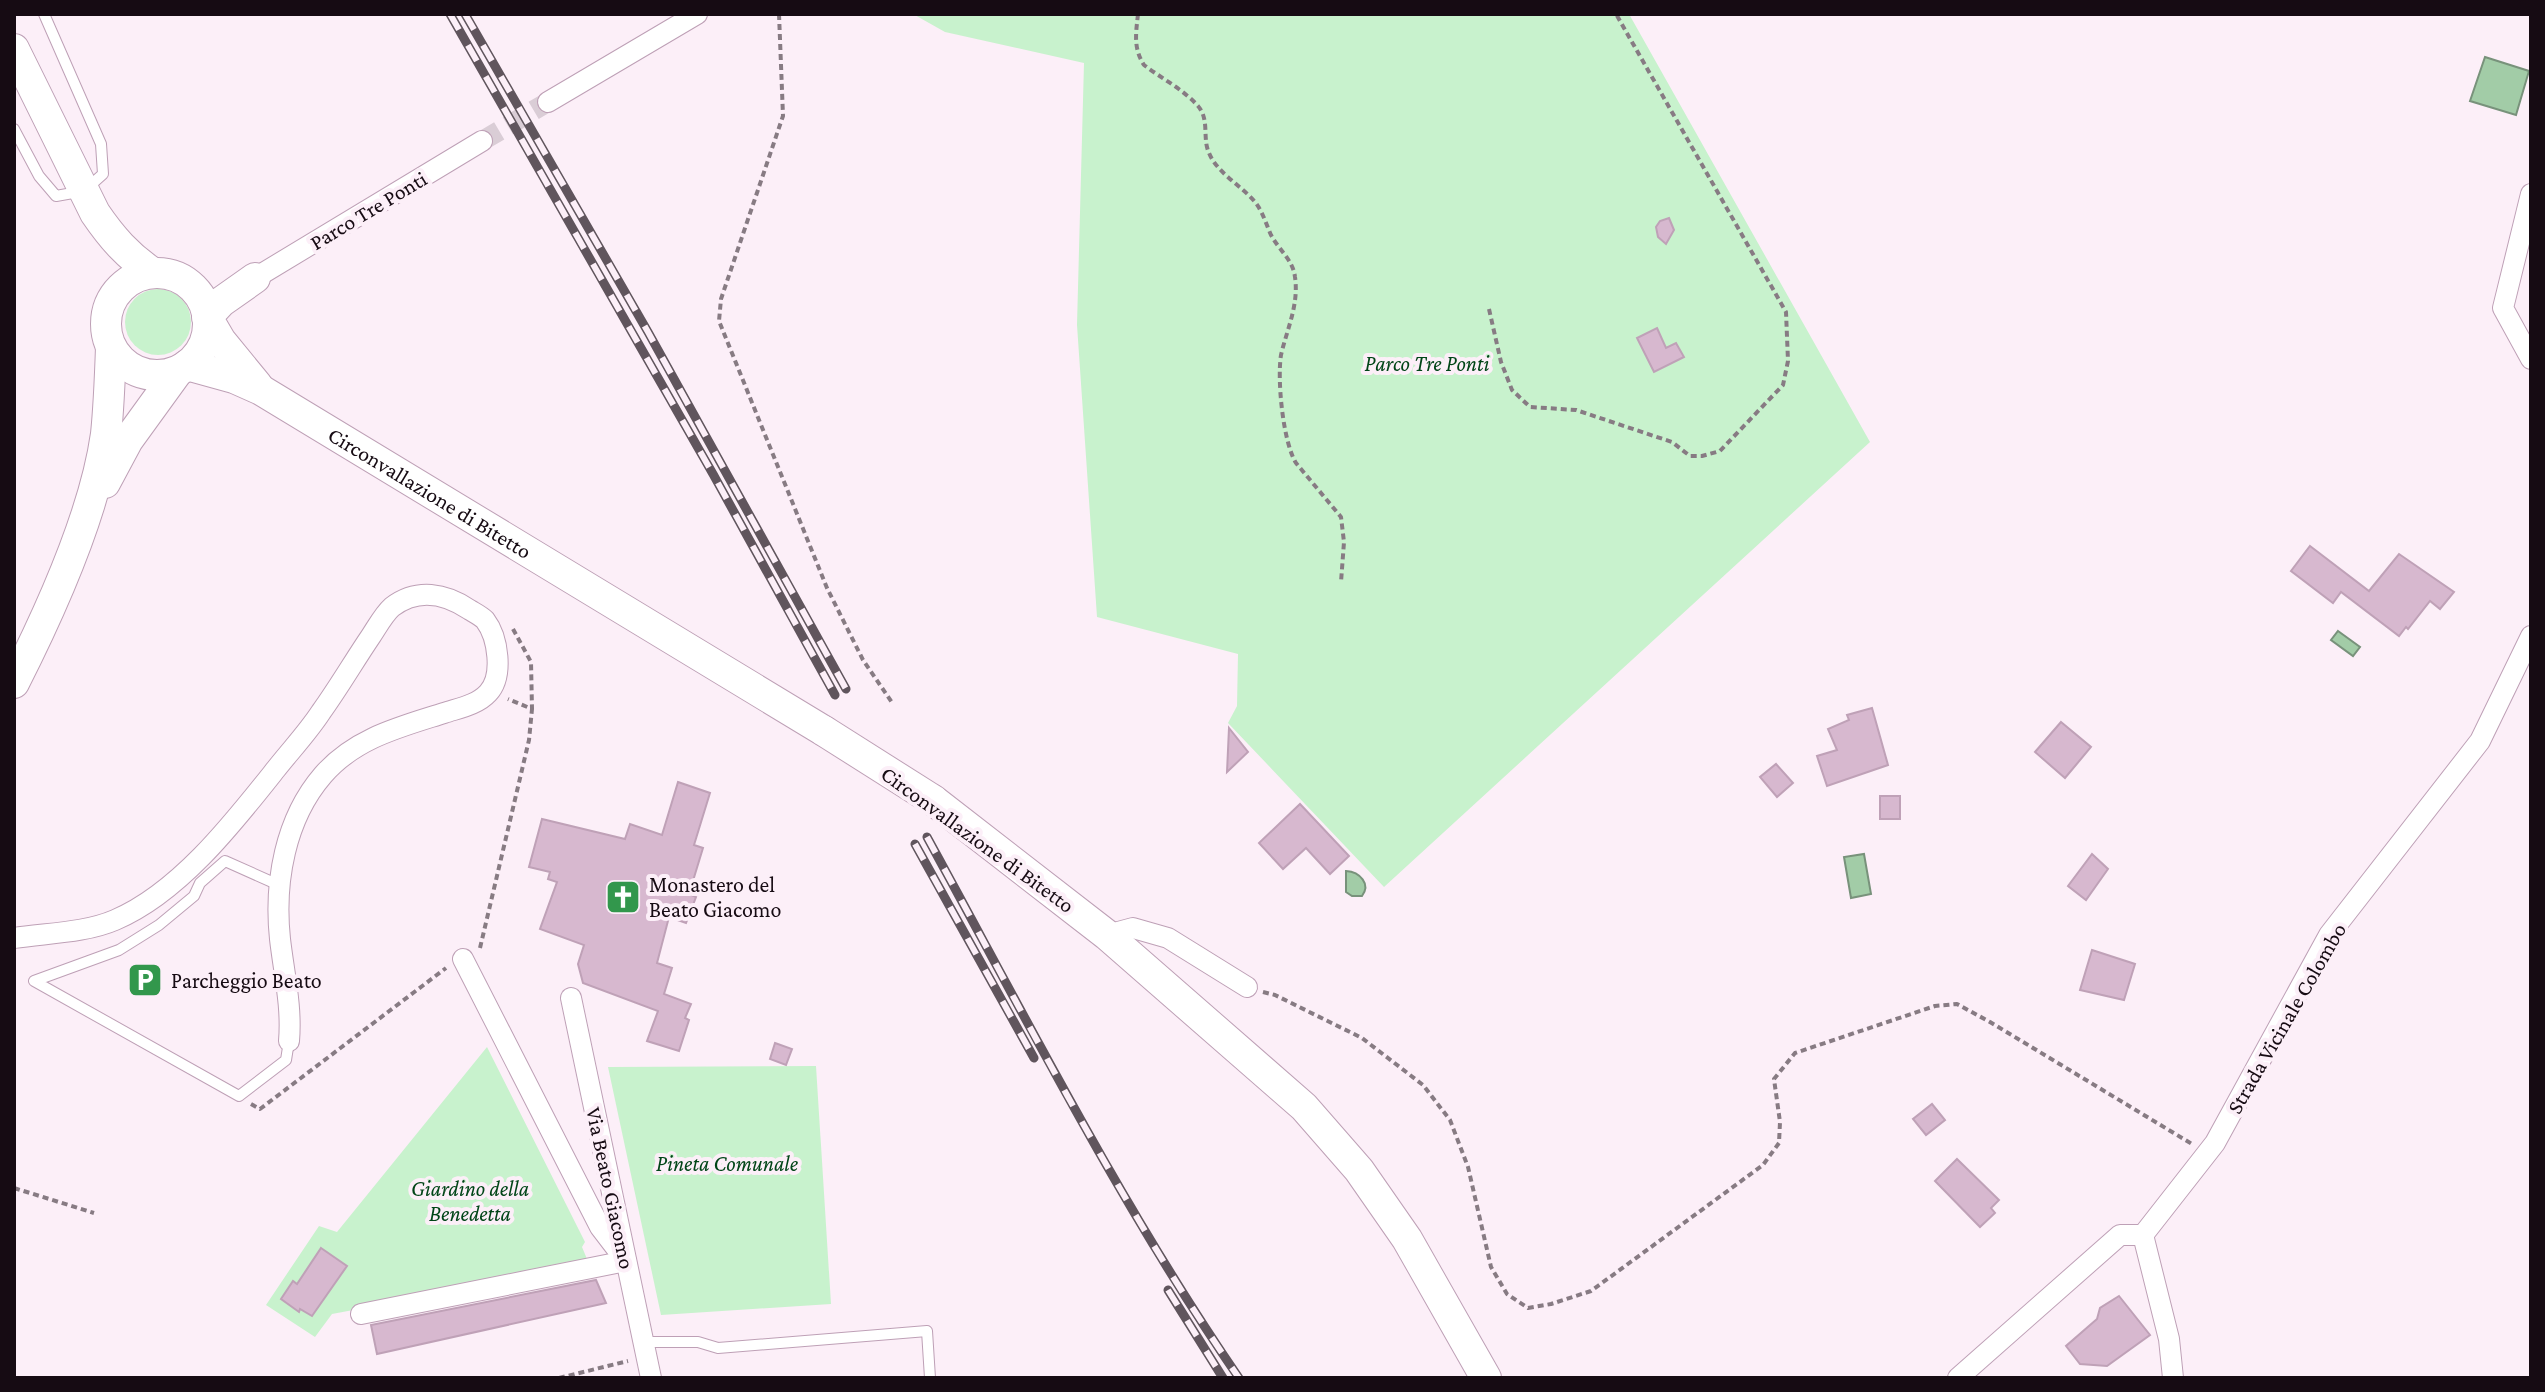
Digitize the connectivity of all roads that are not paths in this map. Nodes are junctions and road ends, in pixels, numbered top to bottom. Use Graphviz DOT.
graph roads {
  1 [pos="44,14"];
  2 [pos="697,14"];
  3 [pos="14,49"];
  4 [pos="548,102"];
  5 [pos="14,129"];
  6 [pos="482,141"];
  7 [pos="2531,194"];
  8 [pos="90,202"];
  9 [pos="153,273"];
  10 [pos="255,278"];
  11 [pos="112,299"];
  12 [pos="202,305"];
  13 [pos="111,347"];
  14 [pos="2531,359"];
  15 [pos="183,368"];
  16 [pos="261,390"];
  17 [pos="81,526"];
  18 [pos="2531,636"];
  19 [pos="14,683"];
  20 [pos="281,886"];
  21 [pos="1107,935"];
  22 [pos="14,938"];
  23 [pos="472,955"];
  24 [pos="1247,987"];
  25 [pos="571,998"];
  26 [pos="289,1041"];
  27 [pos="2143,1235"];
  28 [pos="626,1261"];
  29 [pos="361,1314"];
  30 [pos="645,1350"];
  31 [pos="651,1378"];
  32 [pos="930,1378"];
  33 [pos="1486,1378"];
  34 [pos="1958,1378"];
  35 [pos="2173,1378"];
  1 -- 8 [label="lane"];
  2 -- 4 [label="street"];
  3 -- 8 [label="main road"];
  5 -- 8 [label="lane"];
  6 -- 10 [label="street, Parco Tre Ponti"];
  7 -- 14 [label="street"];
  8 -- 9 [label="main road"];
  8 -- 11 [label="main road"];
  9 -- 11 [label="main road"];
  9 -- 12 [label="main road"];
  10 -- 12 [label="main road"];
  11 -- 13 [label="main road"];
  12 -- 15 [label="main road"];
  12 -- 16 [label="main road"];
  13 -- 15 [label="main road"];
  13 -- 17 [label="main road"];
  15 -- 16 [label="main road"];
  15 -- 17 [label="main road"];
  16 -- 21 [label="main road, Circonvallazione di Bitetto, bridge"];
  17 -- 19 [label="main road"];
  18 -- 27 [label="street, Strada Vicinale Colombo"];
  20 -- 22 [label="street"];
  20 -- 26 [label="street"];
  20 -- 26 [label="lane"];
  21 -- 24 [label="street"];
  21 -- 33 [label="main road, Circonvallazione di Bitetto"];
  23 -- 28 [label="street"];
  25 -- 28 [label="street, Via Beato Giacomo"];
  27 -- 34 [label="street"];
  27 -- 35 [label="street"];
  28 -- 29 [label="street"];
  28 -- 30 [label="street, Via Beato Giacomo"];
  30 -- 31 [label="street, Via Beato Giacomo"];
  30 -- 32 [label="lane"];
}
